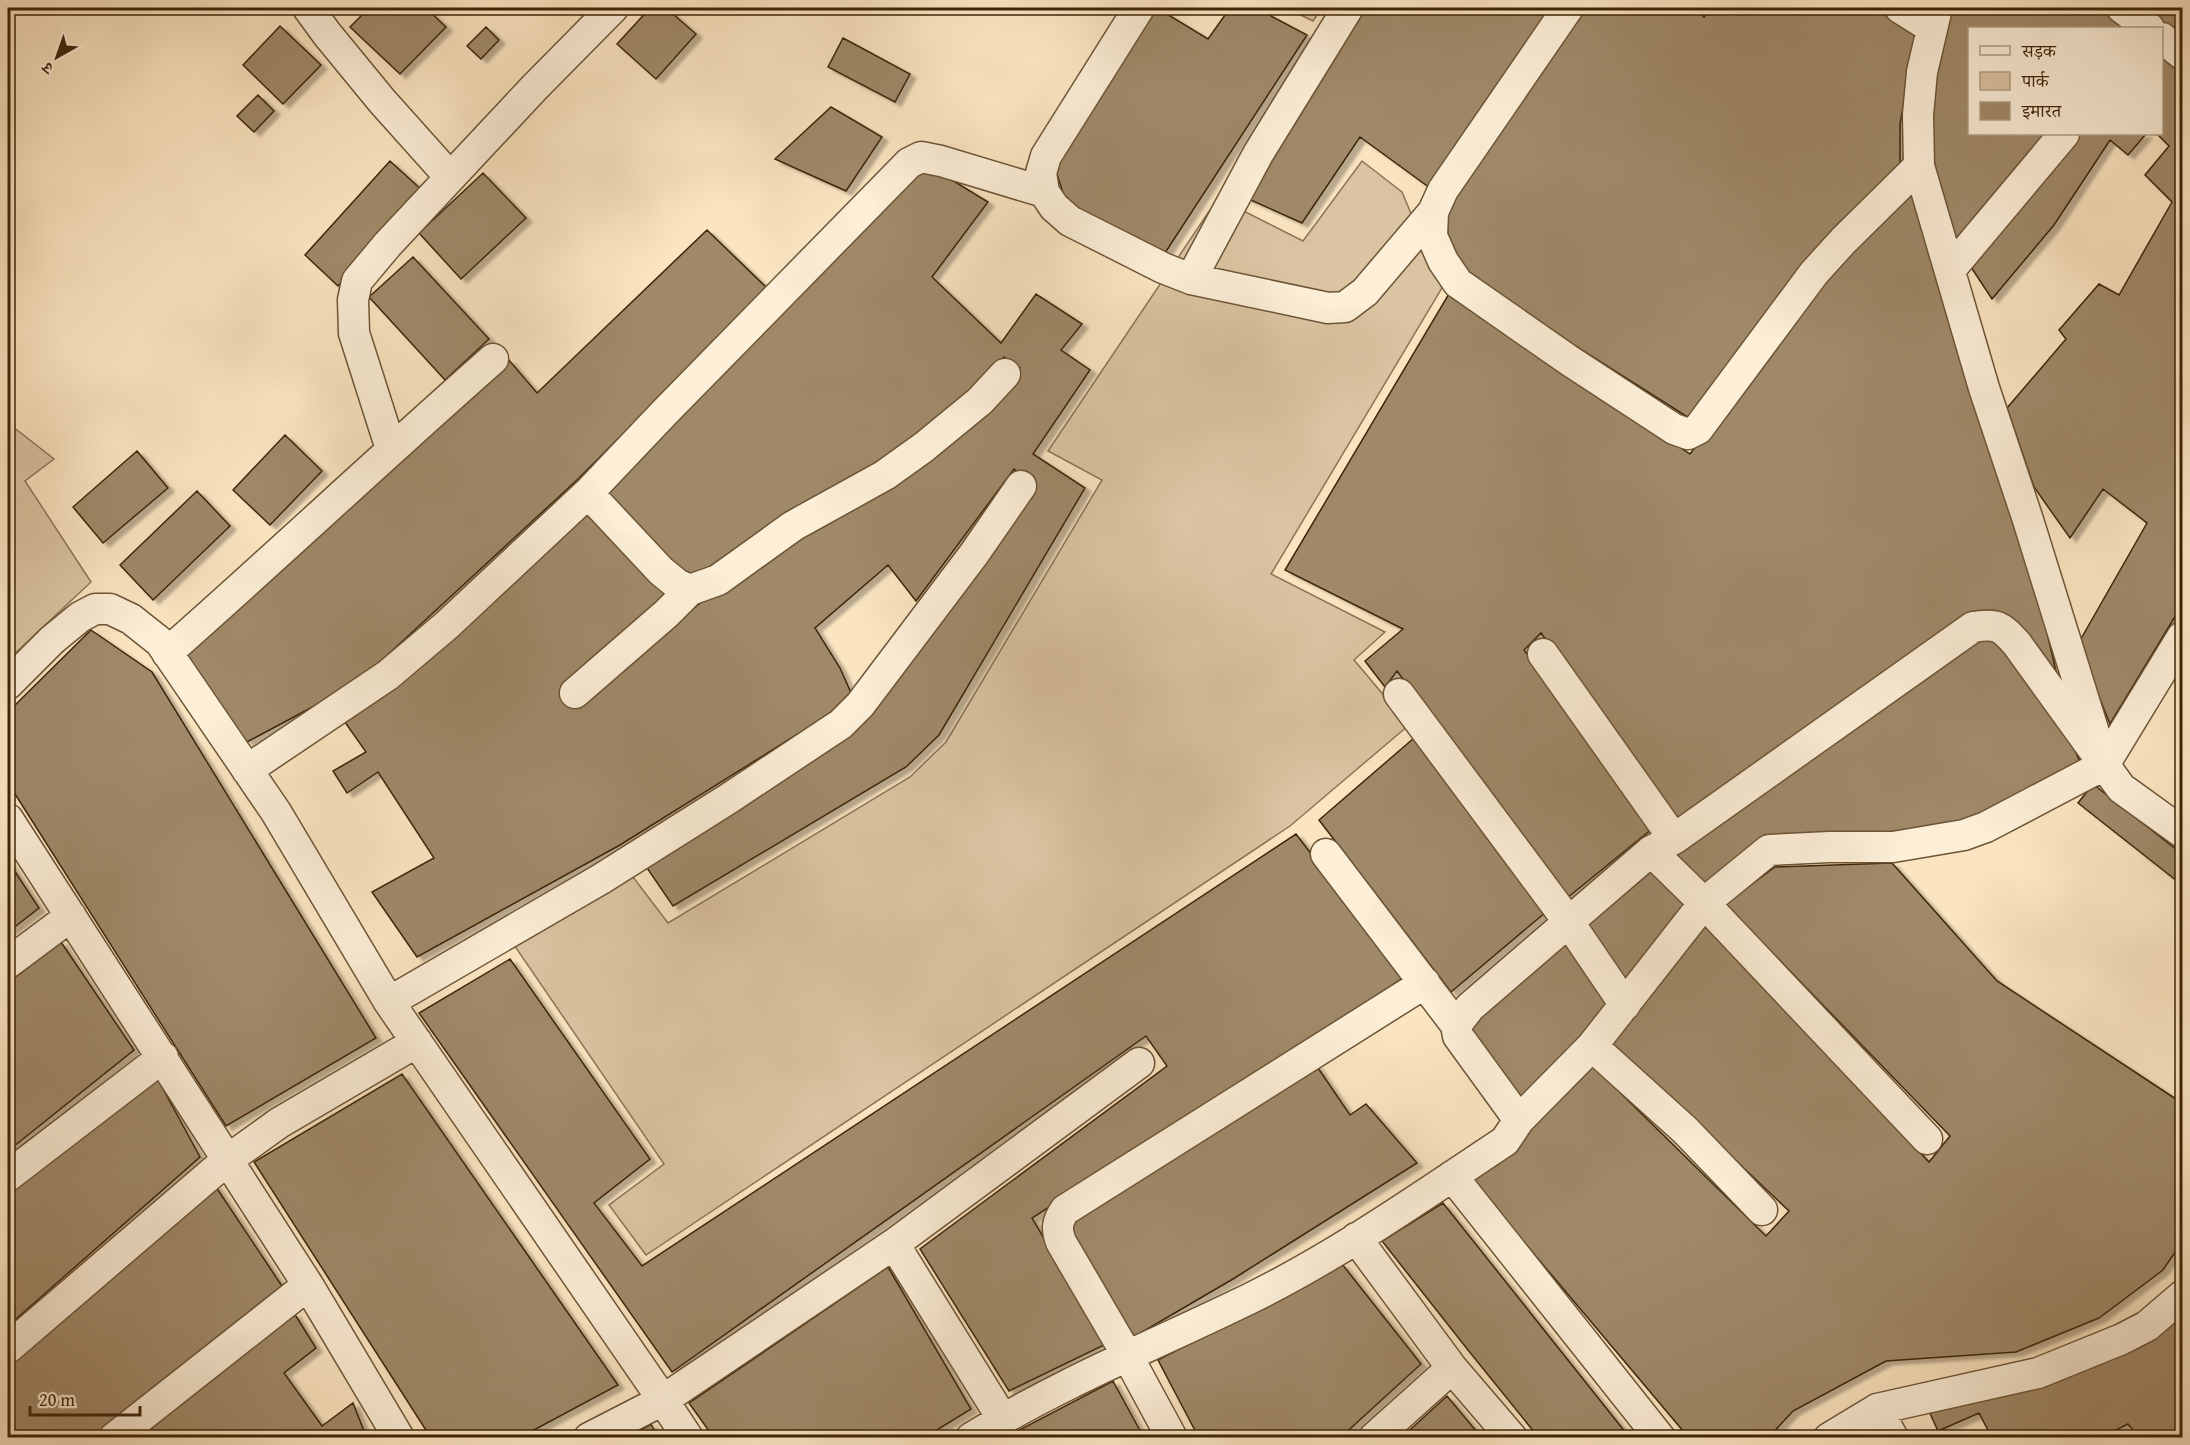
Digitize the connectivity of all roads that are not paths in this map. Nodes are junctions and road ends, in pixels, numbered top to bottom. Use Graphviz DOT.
graph roads {
  1 [pos="308,8"];
  2 [pos="613,8"];
  3 [pos="1139,8"];
  4 [pos="1348,8"];
  5 [pos="1568,8"];
  6 [pos="1900,8"];
  7 [pos="2122,8"];
  8 [pos="1935,18"];
  9 [pos="2148,27"];
  10 [pos="2163,39"];
  11 [pos="2182,54"];
  12 [pos="2063,135"];
  13 [pos="1919,166"];
  14 [pos="450,177"];
  15 [pos="1044,192"];
  16 [pos="1433,212"];
  17 [pos="1950,270"];
  18 [pos="1191,279"];
  19 [pos="493,359"];
  20 [pos="1005,374"];
  21 [pos="391,449"];
  22 [pos="1021,486"];
  23 [pos="588,494"];
  24 [pos="690,590"];
  25 [pos="2182,637"];
  26 [pos="167,653"];
  27 [pos="1542,654"];
  28 [pos="8,684"];
  29 [pos="574,693"];
  30 [pos="1399,694"];
  31 [pos="2104,765"];
  32 [pos="248,770"];
  33 [pos="8,819"];
  34 [pos="2182,831"];
  35 [pos="1663,845"];
  36 [pos="1326,854"];
  37 [pos="1704,903"];
  38 [pos="71,916"];
  39 [pos="1568,921"];
  40 [pos="8,963"];
  41 [pos="1425,983"];
  42 [pos="389,1002"];
  43 [pos="1625,1005"];
  44 [pos="1456,1025"];
  45 [pos="417,1042"];
  46 [pos="1592,1046"];
  47 [pos="163,1057"];
  48 [pos="1139,1063"];
  49 [pos="1519,1119"];
  50 [pos="1927,1139"];
  51 [pos="226,1161"];
  52 [pos="8,1176"];
  53 [pos="1452,1176"];
  54 [pos="1762,1210"];
  55 [pos="1356,1238"];
  56 [pos="894,1244"];
  57 [pos="308,1285"];
  58 [pos="2182,1296"];
  59 [pos="8,1348"];
  60 [pos="1127,1355"];
  61 [pos="1452,1368"];
  62 [pos="663,1400"];
  63 [pos="1877,1409"];
  64 [pos="1002,1418"];
  65 [pos="114,1437"];
  66 [pos="398,1437"];
  67 [pos="589,1437"];
  68 [pos="688,1437"];
  69 [pos="971,1437"];
  70 [pos="1172,1437"];
  71 [pos="1374,1437"];
  72 [pos="1512,1437"];
  73 [pos="1660,1437"];
  74 [pos="1829,1437"];
  75 [pos="1893,1437"];
  1 -- 14 [label="street"];
  2 -- 14 [label="street"];
  3 -- 15 [label="street"];
  4 -- 18 [label="street"];
  5 -- 16 [label="street"];
  6 -- 8 [label="street"];
  7 -- 9 [label="street"];
  8 -- 13 [label="street"];
  10 -- 11 [label="street"];
  12 -- 17 [label="street"];
  13 -- 16 [label="street"];
  13 -- 17 [label="street"];
  14 -- 21 [label="street"];
  15 -- 18 [label="street"];
  15 -- 23 [label="street"];
  16 -- 18 [label="street"];
  17 -- 31 [label="street"];
  19 -- 21 [label="street"];
  20 -- 24 [label="street"];
  21 -- 26 [label="street"];
  22 -- 42 [label="street"];
  23 -- 24 [label="street"];
  23 -- 32 [label="street"];
  24 -- 29 [label="street"];
  25 -- 31 [label="street"];
  26 -- 28 [label="street"];
  26 -- 32 [label="street"];
  27 -- 35 [label="street"];
  30 -- 39 [label="street"];
  31 -- 34 [label="street"];
  31 -- 35 [label="street"];
  31 -- 37 [label="street"];
  32 -- 42 [label="street"];
  33 -- 38 [label="street"];
  35 -- 37 [label="street"];
  35 -- 39 [label="street"];
  36 -- 41 [label="street"];
  37 -- 43 [label="street"];
  37 -- 50 [label="street"];
  38 -- 40 [label="street"];
  38 -- 47 [label="street"];
  39 -- 43 [label="street"];
  39 -- 44 [label="street"];
  41 -- 44 [label="street"];
  41 -- 60 [label="street"];
  42 -- 45 [label="street"];
  43 -- 46 [label="street"];
  44 -- 49 [label="street"];
  45 -- 51 [label="street"];
  45 -- 62 [label="street"];
  46 -- 49 [label="street"];
  46 -- 54 [label="street"];
  47 -- 51 [label="street"];
  47 -- 52 [label="street"];
  48 -- 56 [label="street"];
  49 -- 53 [label="street"];
  51 -- 57 [label="street"];
  51 -- 59 [label="street"];
  53 -- 55 [label="street"];
  53 -- 73 [label="street"];
  55 -- 60 [label="street"];
  55 -- 61 [label="street"];
  56 -- 62 [label="street"];
  56 -- 64 [label="street"];
  57 -- 65 [label="street"];
  57 -- 66 [label="street"];
  58 -- 63 [label="street"];
  60 -- 64 [label="street"];
  60 -- 70 [label="street"];
  61 -- 71 [label="street"];
  61 -- 72 [label="street"];
  62 -- 67 [label="street"];
  62 -- 68 [label="street"];
  63 -- 74 [label="street"];
  63 -- 75 [label="street"];
  64 -- 69 [label="street"];
}
